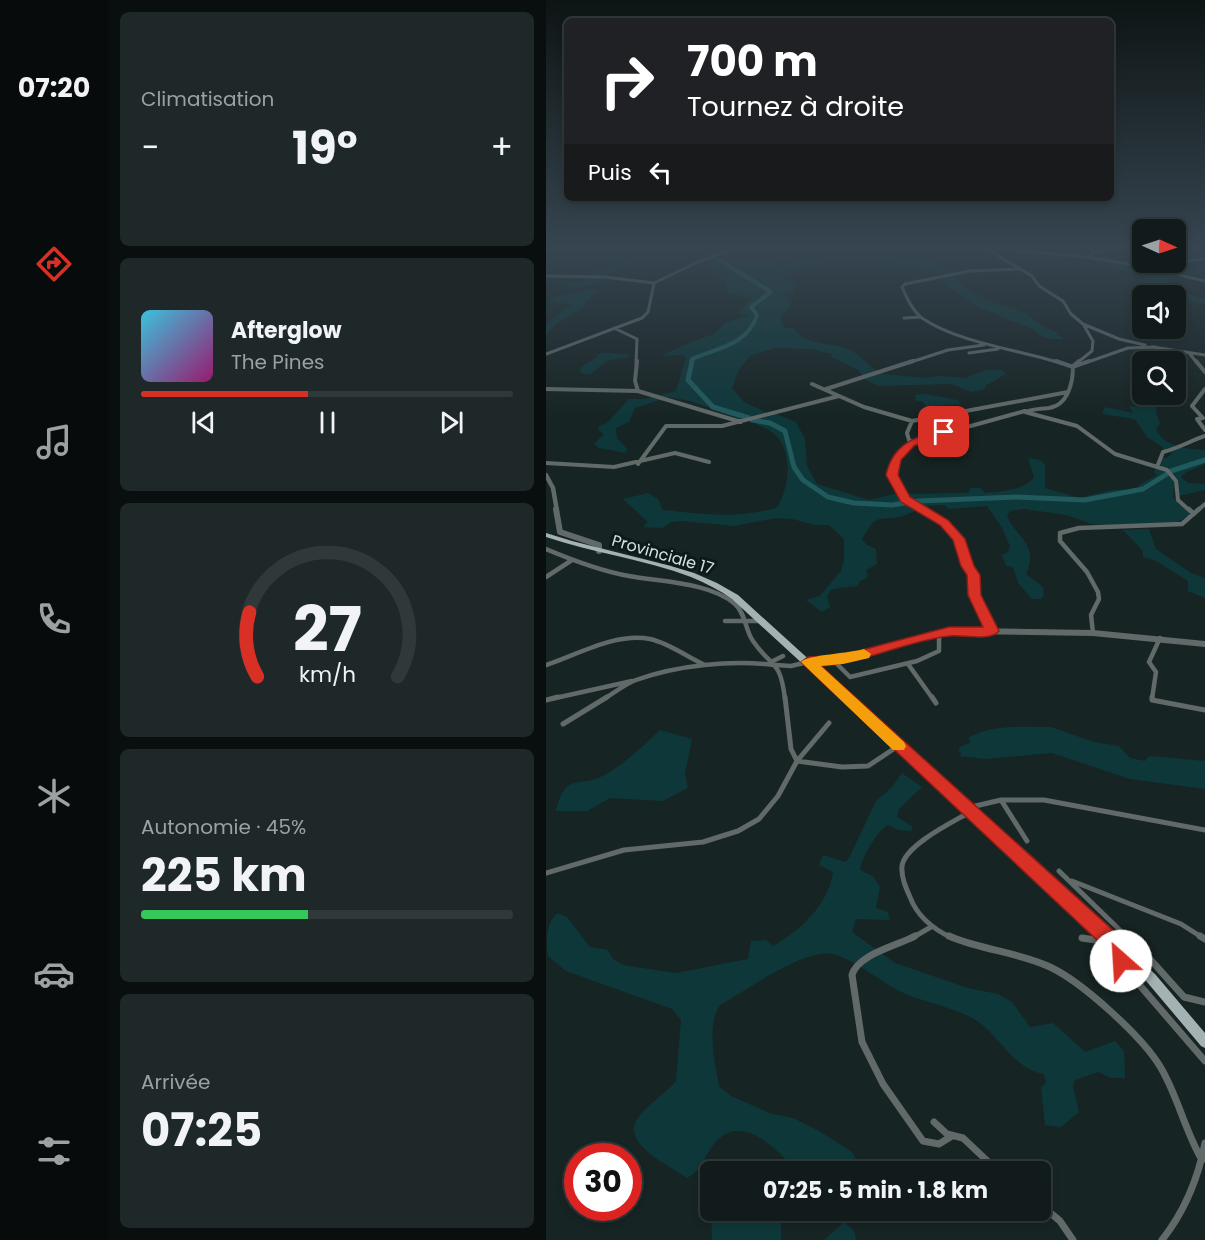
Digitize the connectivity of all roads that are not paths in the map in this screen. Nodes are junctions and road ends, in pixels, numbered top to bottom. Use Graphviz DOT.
graph roads {
  1 [pos="649,304"];
  2 [pos="910,304"];
  3 [pos="1065,304"];
  4 [pos="921,317"];
  5 [pos="904,318"];
  6 [pos="1083,324"];
  7 [pos="614,328"];
  8 [pos="987,345"];
  9 [pos="1155,347"];
  10 [pos="1009,349"];
  11 [pos="969,352"];
  12 [pos="1188,352"];
  13 [pos="546,354"];
  14 [pos="1205,355"];
  15 [pos="1073,367"];
  16 [pos="1205,372"];
  17 [pos="812,384"];
  18 [pos="546,389"];
  19 [pos="826,389"];
  20 [pos="1205,389"];
  21 [pos="638,392"];
  22 [pos="1068,392"];
  23 [pos="839,396"];
  24 [pos="1025,411"];
  25 [pos="741,422"];
  26 [pos="912,422"];
  27 [pos="967,426"];
  28 [pos="1205,430"];
  29 [pos="1205,436"];
  30 [pos="919,440"];
  31 [pos="913,442"];
  32 [pos="709,462"];
  33 [pos="546,463"];
  34 [pos="638,464"];
  35 [pos="1157,467"];
  36 [pos="546,475"];
  37 [pos="1205,504"];
  38 [pos="1194,514"];
  39 [pos="546,535"];
  40 [pos="546,549"];
  41 [pos="599,551"];
  42 [pos="572,560"];
  43 [pos="546,577"];
  44 [pos="763,620"];
  45 [pos="725,621"];
  46 [pos="747,622"];
  47 [pos="992,631"];
  48 [pos="939,633"];
  49 [pos="1093,633"];
  50 [pos="1160,638"];
  51 [pos="1205,644"];
  52 [pos="788,653"];
  53 [pos="834,661"];
  54 [pos="808,662"];
  55 [pos="774,664"];
  56 [pos="908,664"];
  57 [pos="546,665"];
  58 [pos="705,665"];
  59 [pos="635,680"];
  60 [pos="546,700"];
  61 [pos="936,703"];
  62 [pos="1205,710"];
  63 [pos="829,723"];
  64 [pos="563,724"];
  65 [pos="898,746"];
  66 [pos="797,761"];
  67 [pos="1001,800"];
  68 [pos="968,810"];
  69 [pos="1205,830"];
  70 [pos="1027,841"];
  71 [pos="1059,871"];
  72 [pos="546,873"];
  73 [pos="1072,881"];
  74 [pos="931,927"];
  75 [pos="1082,938"];
  76 [pos="1108,938"];
  77 [pos="1205,939"];
  78 [pos="1128,956"];
  79 [pos="1149,958"];
  80 [pos="1137,966"];
  81 [pos="1205,1002"];
  82 [pos="1175,1006"];
  83 [pos="1167,1015"];
  84 [pos="1205,1042"];
  85 [pos="1205,1061"];
  86 [pos="934,1122"];
  87 [pos="952,1136"];
  88 [pos="1205,1143"];
  89 [pos="988,1161"];
  90 [pos="1202,1167"];
  91 [pos="1051,1213"];
  92 [pos="1073,1240"];
  93 [pos="1162,1240"];
  1 -- 7 [label="street"];
  2 -- 4 [label="street"];
  3 -- 6 [label="street"];
  4 -- 5 [label="street"];
  4 -- 8 [label="street"];
  6 -- 9 [label="street"];
  6 -- 15 [label="street"];
  7 -- 13 [label="street"];
  7 -- 21 [label="street"];
  8 -- 10 [label="street"];
  8 -- 19 [label="street"];
  9 -- 12 [label="street"];
  9 -- 15 [label="street"];
  10 -- 11 [label="street"];
  10 -- 15 [label="street"];
  12 -- 14 [label="street"];
  12 -- 16 [label="street"];
  15 -- 22 [label="street"];
  17 -- 19 [label="street"];
  18 -- 21 [label="street"];
  19 -- 23 [label="street"];
  20 -- 28 [label="street"];
  21 -- 25 [label="street"];
  22 -- 24 [label="street"];
  22 -- 26 [label="street"];
  23 -- 25 [label="street"];
  23 -- 26 [label="street"];
  24 -- 27 [label="street"];
  24 -- 35 [label="street"];
  25 -- 34 [label="street"];
  26 -- 31 [label="street"];
  27 -- 30 [label="street"];
  27 -- 30 [label="street"];
  29 -- 35 [label="street"];
  30 -- 31 [label="street"];
  31 -- 47 [label="street"];
  32 -- 34 [label="street"];
  33 -- 34 [label="street"];
  35 -- 38 [label="street"];
  36 -- 41 [label="street"];
  37 -- 38 [label="street"];
  38 -- 49 [label="street"];
  39 -- 41 [label="main road, Provinciale 17"];
  40 -- 42 [label="street"];
  41 -- 44 [label="main road, Provinciale 17"];
  42 -- 43 [label="street"];
  42 -- 46 [label="street"];
  44 -- 46 [label="street"];
  44 -- 52 [label="main road, Provinciale 17"];
  45 -- 46 [label="street"];
  46 -- 55 [label="street"];
  47 -- 48 [label="street"];
  47 -- 49 [label="street"];
  48 -- 53 [label="street"];
  48 -- 56 [label="street"];
  49 -- 50 [label="street"];
  50 -- 51 [label="street"];
  50 -- 62 [label="street"];
  52 -- 54 [label="main road, Provinciale 17"];
  52 -- 55 [label="street"];
  53 -- 54 [label="street"];
  53 -- 56 [label="street"];
  54 -- 55 [label="street"];
  54 -- 65 [label="main road, Provinciale 17"];
  55 -- 58 [label="street"];
  55 -- 66 [label="street"];
  56 -- 61 [label="street"];
  57 -- 58 [label="street"];
  58 -- 59 [label="street"];
  59 -- 60 [label="street"];
  59 -- 64 [label="street"];
  63 -- 66 [label="street"];
  65 -- 66 [label="street"];
  65 -- 68 [label="main road, Provinciale 17"];
  66 -- 72 [label="street"];
  67 -- 68 [label="street"];
  67 -- 69 [label="street"];
  67 -- 70 [label="street"];
  68 -- 74 [label="street"];
  68 -- 76 [label="main road, Provinciale 17"];
  71 -- 73 [label="street"];
  73 -- 77 [label="street"];
  73 -- 79 [label="street"];
  74 -- 87 [label="street"];
  74 -- 90 [label="street"];
  75 -- 76 [label="street"];
  76 -- 78 [label="main road, Provinciale 17"];
  78 -- 80 [label="main road, Provinciale 17"];
  78 -- 83 [label="street"];
  79 -- 80 [label="street"];
  79 -- 81 [label="street"];
  80 -- 82 [label="main road, Provinciale 17"];
  82 -- 83 [label="street"];
  82 -- 84 [label="main road, Provinciale 17"];
  83 -- 85 [label="street"];
  86 -- 87 [label="street"];
  87 -- 89 [label="street"];
  88 -- 90 [label="street"];
  90 -- 93 [label="street"];
  91 -- 92 [label="street"];
}
